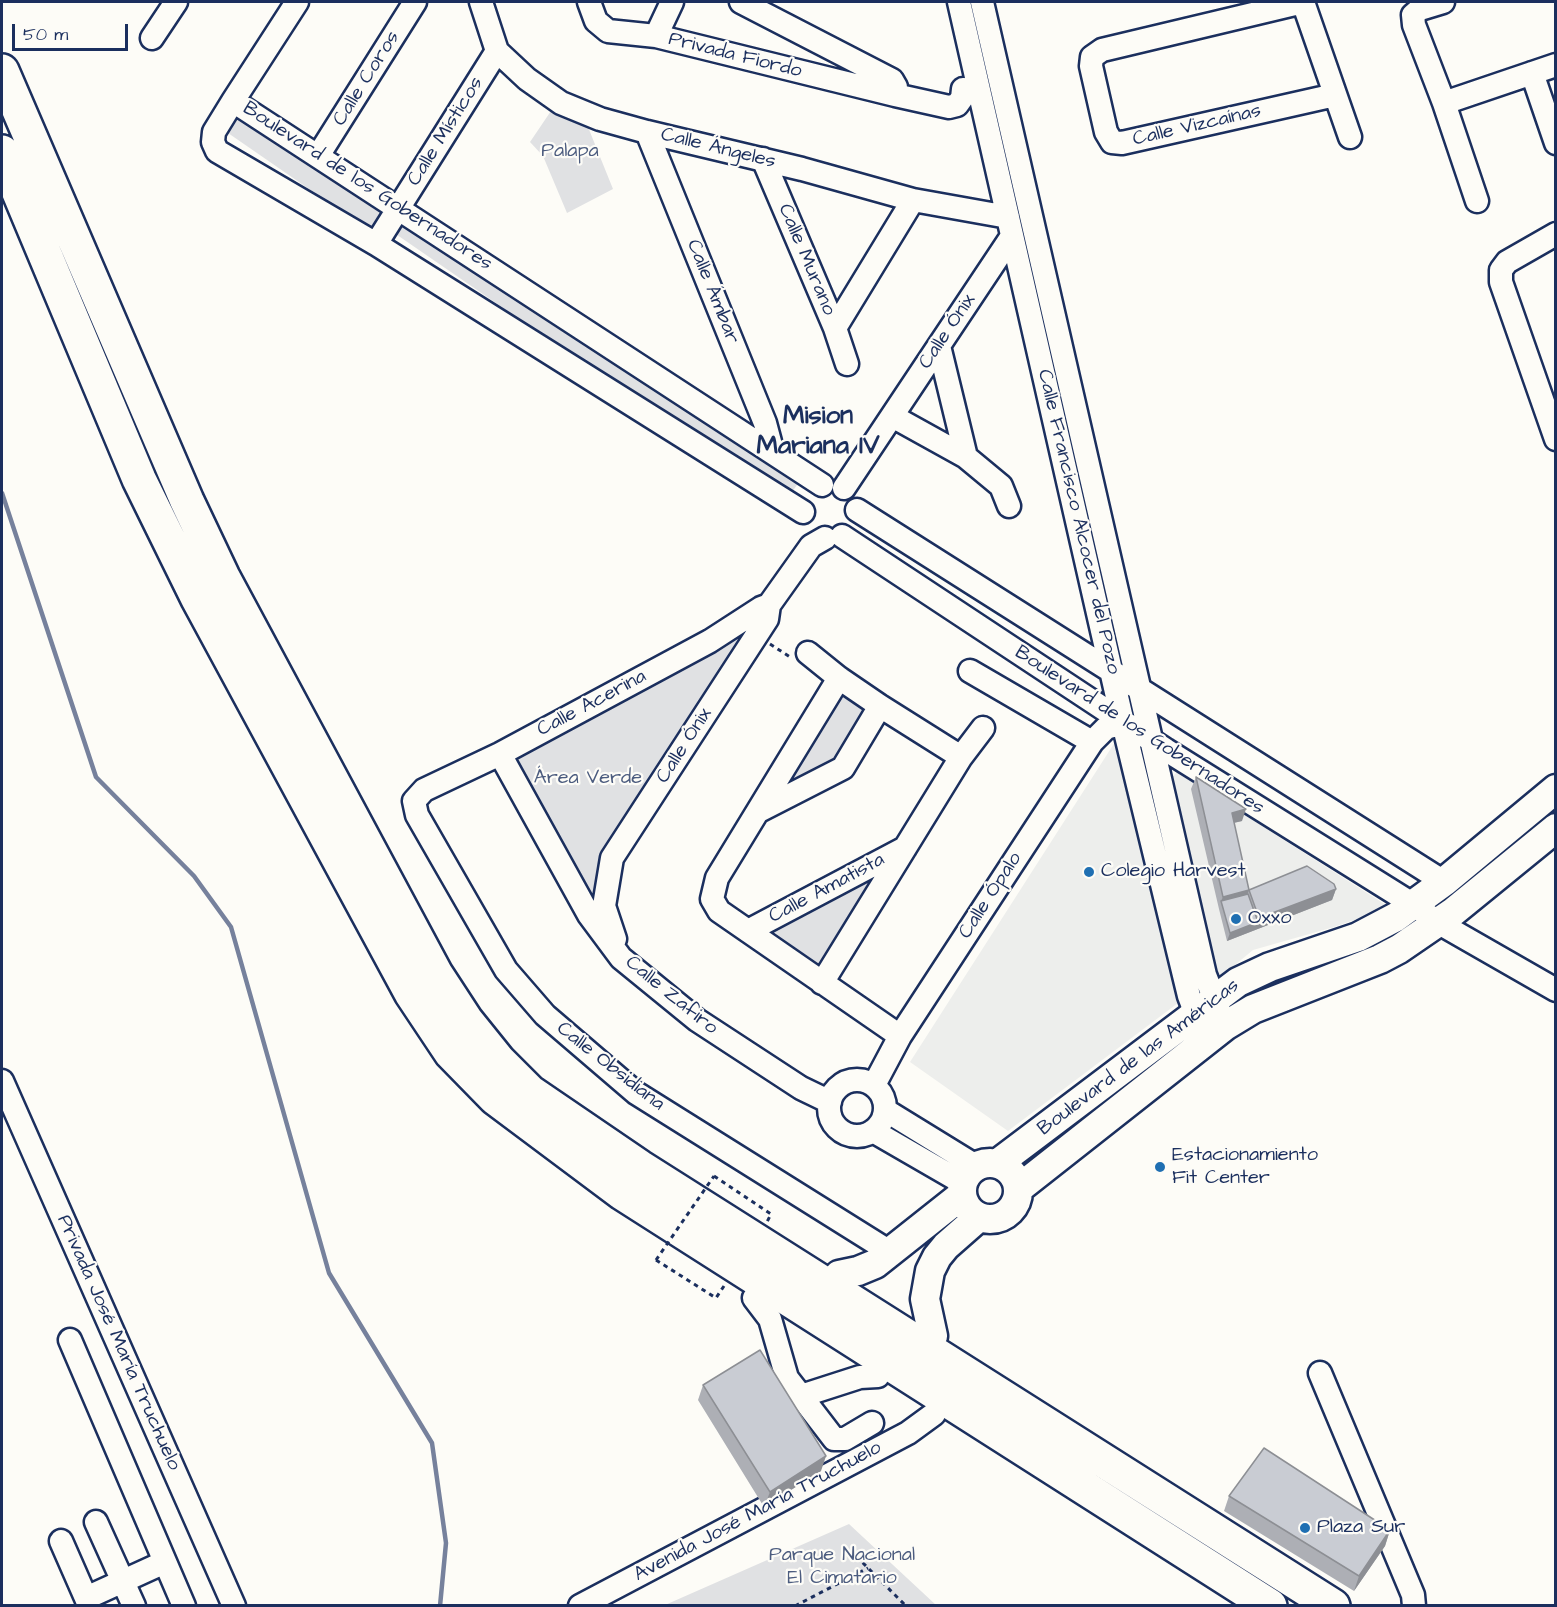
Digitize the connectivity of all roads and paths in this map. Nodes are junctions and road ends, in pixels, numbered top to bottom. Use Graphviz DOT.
graph roads {
  1 [pos="176,2"];
  2 [pos="297,2"];
  3 [pos="415,2"];
  4 [pos="481,2"];
  5 [pos="589,2"];
  6 [pos="672,2"];
  7 [pos="741,2"];
  8 [pos="958,2"];
  9 [pos="982,2"];
  10 [pos="1303,2"];
  11 [pos="1443,2"];
  12 [pos="656,36"];
  13 [pos="152,38"];
  14 [pos="496,51"];
  15 [pos="1556,65"];
  16 [pos="2,71"];
  17 [pos="1532,73"];
  18 [pos="963,89"];
  19 [pos="895,95"];
  20 [pos="1335,95"];
  21 [pos="233,101"];
  22 [pos="1444,103"];
  23 [pos="647,132"];
  24 [pos="1350,137"];
  25 [pos="1556,143"];
  26 [pos="2,152"];
  27 [pos="318,156"];
  28 [pos="762,159"];
  29 [pos="913,201"];
  30 [pos="1477,201"];
  31 [pos="398,208"];
  32 [pos="1010,226"];
  33 [pos="1556,234"];
  34 [pos="376,244"];
  35 [pos="835,328"];
  36 [pos="939,346"];
  37 [pos="847,364"];
  38 [pos="892,416"];
  39 [pos="1556,439"];
  40 [pos="773,453"];
  41 [pos="966,457"];
  42 [pos="833,486"];
  43 [pos="1009,506"];
  44 [pos="857,510"];
  45 [pos="818,532"];
  46 [pos="769,605"];
  47 [pos="736,624"];
  48 [pos="753,640"];
  49 [pos="808,653"];
  50 [pos="1112,670"];
  51 [pos="970,671"];
  52 [pos="839,678"];
  53 [pos="1139,688"];
  54 [pos="880,706"];
  55 [pos="1123,723"];
  56 [pos="983,728"];
  57 [pos="1152,741"];
  58 [pos="1092,742"];
  59 [pos="500,754"];
  60 [pos="961,757"];
  61 [pos="1556,789"];
  62 [pos="414,801"];
  63 [pos="758,811"];
  64 [pos="1556,828"];
  65 [pos="906,847"];
  66 [pos="1444,882"];
  67 [pos="1414,905"];
  68 [pos="1439,923"];
  69 [pos="748,931"];
  70 [pos="621,958"];
  71 [pos="822,983"];
  72 [pos="1556,990"];
  73 [pos="1204,1006"];
  74 [pos="1216,1033"];
  75 [pos="900,1036"];
  76 [pos="2,1081"];
  77 [pos="874,1085"];
  78 [pos="830,1102"];
  79 [pos="885,1110"];
  80 [pos="873,1131"];
  81 [pos="631,1180"];
  82 [pos="975,1185"];
  83 [pos="1018,1188"];
  84 [pos="764,1229"];
  85 [pos="890,1252"];
  86 [pos="839,1275"];
  87 [pos="740,1289"];
  88 [pos="933,1336"];
  89 [pos="70,1340"];
  90 [pos="1320,1373"];
  91 [pos="878,1376"];
  92 [pos="801,1396"];
  93 [pos="934,1414"];
  94 [pos="872,1423"];
  95 [pos="96,1522"];
  96 [pos="61,1541"];
  97 [pos="850,1550"];
  98 [pos="165,1562"];
  99 [pos="868,1568"];
  100 [pos="123,1581"];
  101 [pos="87,1602"];
  102 [pos="134,1605"];
  103 [pos="184,1605"];
  104 [pos="234,1605"];
  105 [pos="580,1605"];
  106 [pos="795,1605"];
  107 [pos="906,1605"];
  108 [pos="1238,1605"];
  109 [pos="1270,1605"];
  110 [pos="1333,1605"];
  111 [pos="1351,1605"];
  112 [pos="1414,1605"];
  1 -- 13 [label="street"];
  2 -- 21 [label="street"];
  3 -- 27 [label="street, Calle Coros"];
  4 -- 14 [label="street"];
  5 -- 12 [label="street, Privada Fiordo"];
  6 -- 12 [label="street"];
  7 -- 19 [label="street, Privada Fiordo"];
  8 -- 32 [label="street, Calle Francisco Alcocer del Pozo"];
  9 -- 53 [label="street, Calle Francisco Alcocer del Pozo"];
  10 -- 20 [label="street"];
  10 -- 20 [label="street, Calle Vizcaínas"];
  11 -- 22 [label="street"];
  12 -- 19 [label="street, Privada Fiordo"];
  14 -- 23 [label="street, Calle Ángeles"];
  14 -- 31 [label="street, Calle Místicos"];
  15 -- 17 [label="street"];
  16 -- 81 [label="highway"];
  17 -- 22 [label="street"];
  17 -- 25 [label="street"];
  18 -- 19 [label="street, Privada Fiordo"];
  20 -- 24 [label="street"];
  21 -- 27 [label="street, Boulevard de los Gobernadores"];
  21 -- 34 [label="street, Boulevard de los Gobernadores"];
  22 -- 30 [label="street"];
  23 -- 28 [label="street, Calle Ángeles"];
  23 -- 40 [label="street, Calle Ámbar"];
  26 -- 81 [label="highway"];
  27 -- 31 [label="street, Boulevard de los Gobernadores"];
  28 -- 29 [label="street, Calle Ángeles"];
  28 -- 35 [label="street, Calle Murano"];
  29 -- 32 [label="street, Calle Ángeles"];
  29 -- 35 [label="street, Calle Murano"];
  31 -- 34 [label="street, Calle Místicos"];
  31 -- 40 [label="street, Boulevard de los Gobernadores"];
  32 -- 36 [label="street, Calle Ónix"];
  32 -- 50 [label="street, Calle Francisco Alcocer del Pozo"];
  33 -- 39 [label="street"];
  34 -- 45 [label="street, Boulevard de los Gobernadores"];
  35 -- 37 [label="street, Calle Murano"];
  36 -- 38 [label="street, Calle Ónix"];
  36 -- 41 [label="street"];
  38 -- 41 [label="street"];
  38 -- 42 [label="street, Calle Ónix"];
  40 -- 42 [label="street, Boulevard de los Gobernadores"];
  41 -- 43 [label="street"];
  42 -- 44 [label="street"];
  42 -- 45 [label="street"];
  44 -- 45 [label="street"];
  44 -- 50 [label="street, Boulevard de los Gobernadores"];
  45 -- 46 [label="street, Calle Ónix"];
  45 -- 55 [label="street, Boulevard de los Gobernadores"];
  46 -- 47 [label="street, Calle Acerina"];
  46 -- 48 [label="street, Calle Ónix"];
  47 -- 48 [label="street"];
  47 -- 59 [label="street, Calle Acerina"];
  48 -- 49 [label="path"];
  48 -- 70 [label="street, Calle Ónix"];
  49 -- 52 [label="street"];
  50 -- 53 [label="street, Boulevard de los Gobernadores"];
  50 -- 55 [label="street, Calle Francisco Alcocer del Pozo"];
  51 -- 58 [label="street"];
  52 -- 54 [label="street"];
  52 -- 63 [label="street, Calle Amatista"];
  53 -- 57 [label="street, Calle Francisco Alcocer del Pozo"];
  53 -- 66 [label="street, Boulevard de los Gobernadores"];
  54 -- 60 [label="street"];
  54 -- 63 [label="street"];
  55 -- 57 [label="street, Boulevard de los Gobernadores"];
  55 -- 58 [label="street, Calle Ópalo"];
  55 -- 73 [label="street, Calle Francisco Alcocer del Pozo"];
  56 -- 60 [label="street, Calle Amatista"];
  57 -- 67 [label="street, Boulevard de los Gobernadores"];
  57 -- 73 [label="street, Calle Francisco Alcocer del Pozo"];
  58 -- 75 [label="street, Calle Ópalo"];
  59 -- 62 [label="street, Calle Acerina"];
  59 -- 70 [label="street, Calle Zafiro"];
  60 -- 65 [label="street, Calle Amatista"];
  61 -- 66 [label="main road, Boulevard de las Américas"];
  62 -- 85 [label="street, Calle Obsidiana"];
  63 -- 69 [label="street, Calle Amatista"];
  64 -- 68 [label="main road, Boulevard de las Américas"];
  65 -- 69 [label="street, Calle Amatista"];
  65 -- 71 [label="street, Calle Amatista"];
  66 -- 67 [label="main road, Boulevard de las Américas"];
  67 -- 68 [label="street, Boulevard de los Gobernadores"];
  67 -- 73 [label="main road, Boulevard de las Américas"];
  68 -- 72 [label="street, Boulevard de los Gobernadores"];
  68 -- 74 [label="main road, Boulevard de las Américas"];
  69 -- 71 [label="street, Calle Amatista"];
  70 -- 78 [label="street, Calle Zafiro"];
  71 -- 75 [label="street, Calle Amatista"];
  73 -- 74 [label="street, Calle Francisco Alcocer del Pozo"];
  73 -- 82 [label="main road, Boulevard de las Américas"];
  74 -- 83 [label="main road, Boulevard de las Américas"];
  75 -- 77 [label="street, Calle Ópalo"];
  76 -- 104 [label="street, Privada José María Truchuelo"];
  77 -- 78 [label="street"];
  77 -- 79 [label="street"];
  78 -- 80 [label="street"];
  79 -- 80 [label="street"];
  79 -- 82 [label="street"];
  80 -- 82 [label="street"];
  81 -- 84 [label="highway"];
  81 -- 87 [label="highway"];
  81 -- 109 [label="highway"];
  81 -- 110 [label="highway"];
  82 -- 83 [label="main road"];
  82 -- 83 [label="main road"];
  82 -- 85 [label="main road, Boulevard de las Américas"];
  82 -- 88 [label="main road, Boulevard de las Américas"];
  84 -- 86 [label="highway"];
  84 -- 87 [label="path, bridge"];
  85 -- 86 [label="main road, Boulevard de las Américas"];
  86 -- 88 [label="highway"];
  87 -- 91 [label="highway"];
  87 -- 92 [label="street"];
  88 -- 111 [label="highway"];
  89 -- 98 [label="street"];
  90 -- 112 [label="street"];
  91 -- 92 [label="street"];
  91 -- 93 [label="highway"];
  92 -- 94 [label="street"];
  93 -- 105 [label="street, Avenida José María Truchuelo"];
  93 -- 108 [label="highway"];
  95 -- 100 [label="street"];
  96 -- 101 [label="street"];
  97 -- 99 [label="path"];
  98 -- 100 [label="street"];
  98 -- 103 [label="street"];
  99 -- 106 [label="path"];
  99 -- 107 [label="path"];
  100 -- 101 [label="street"];
  100 -- 102 [label="street"];
}
